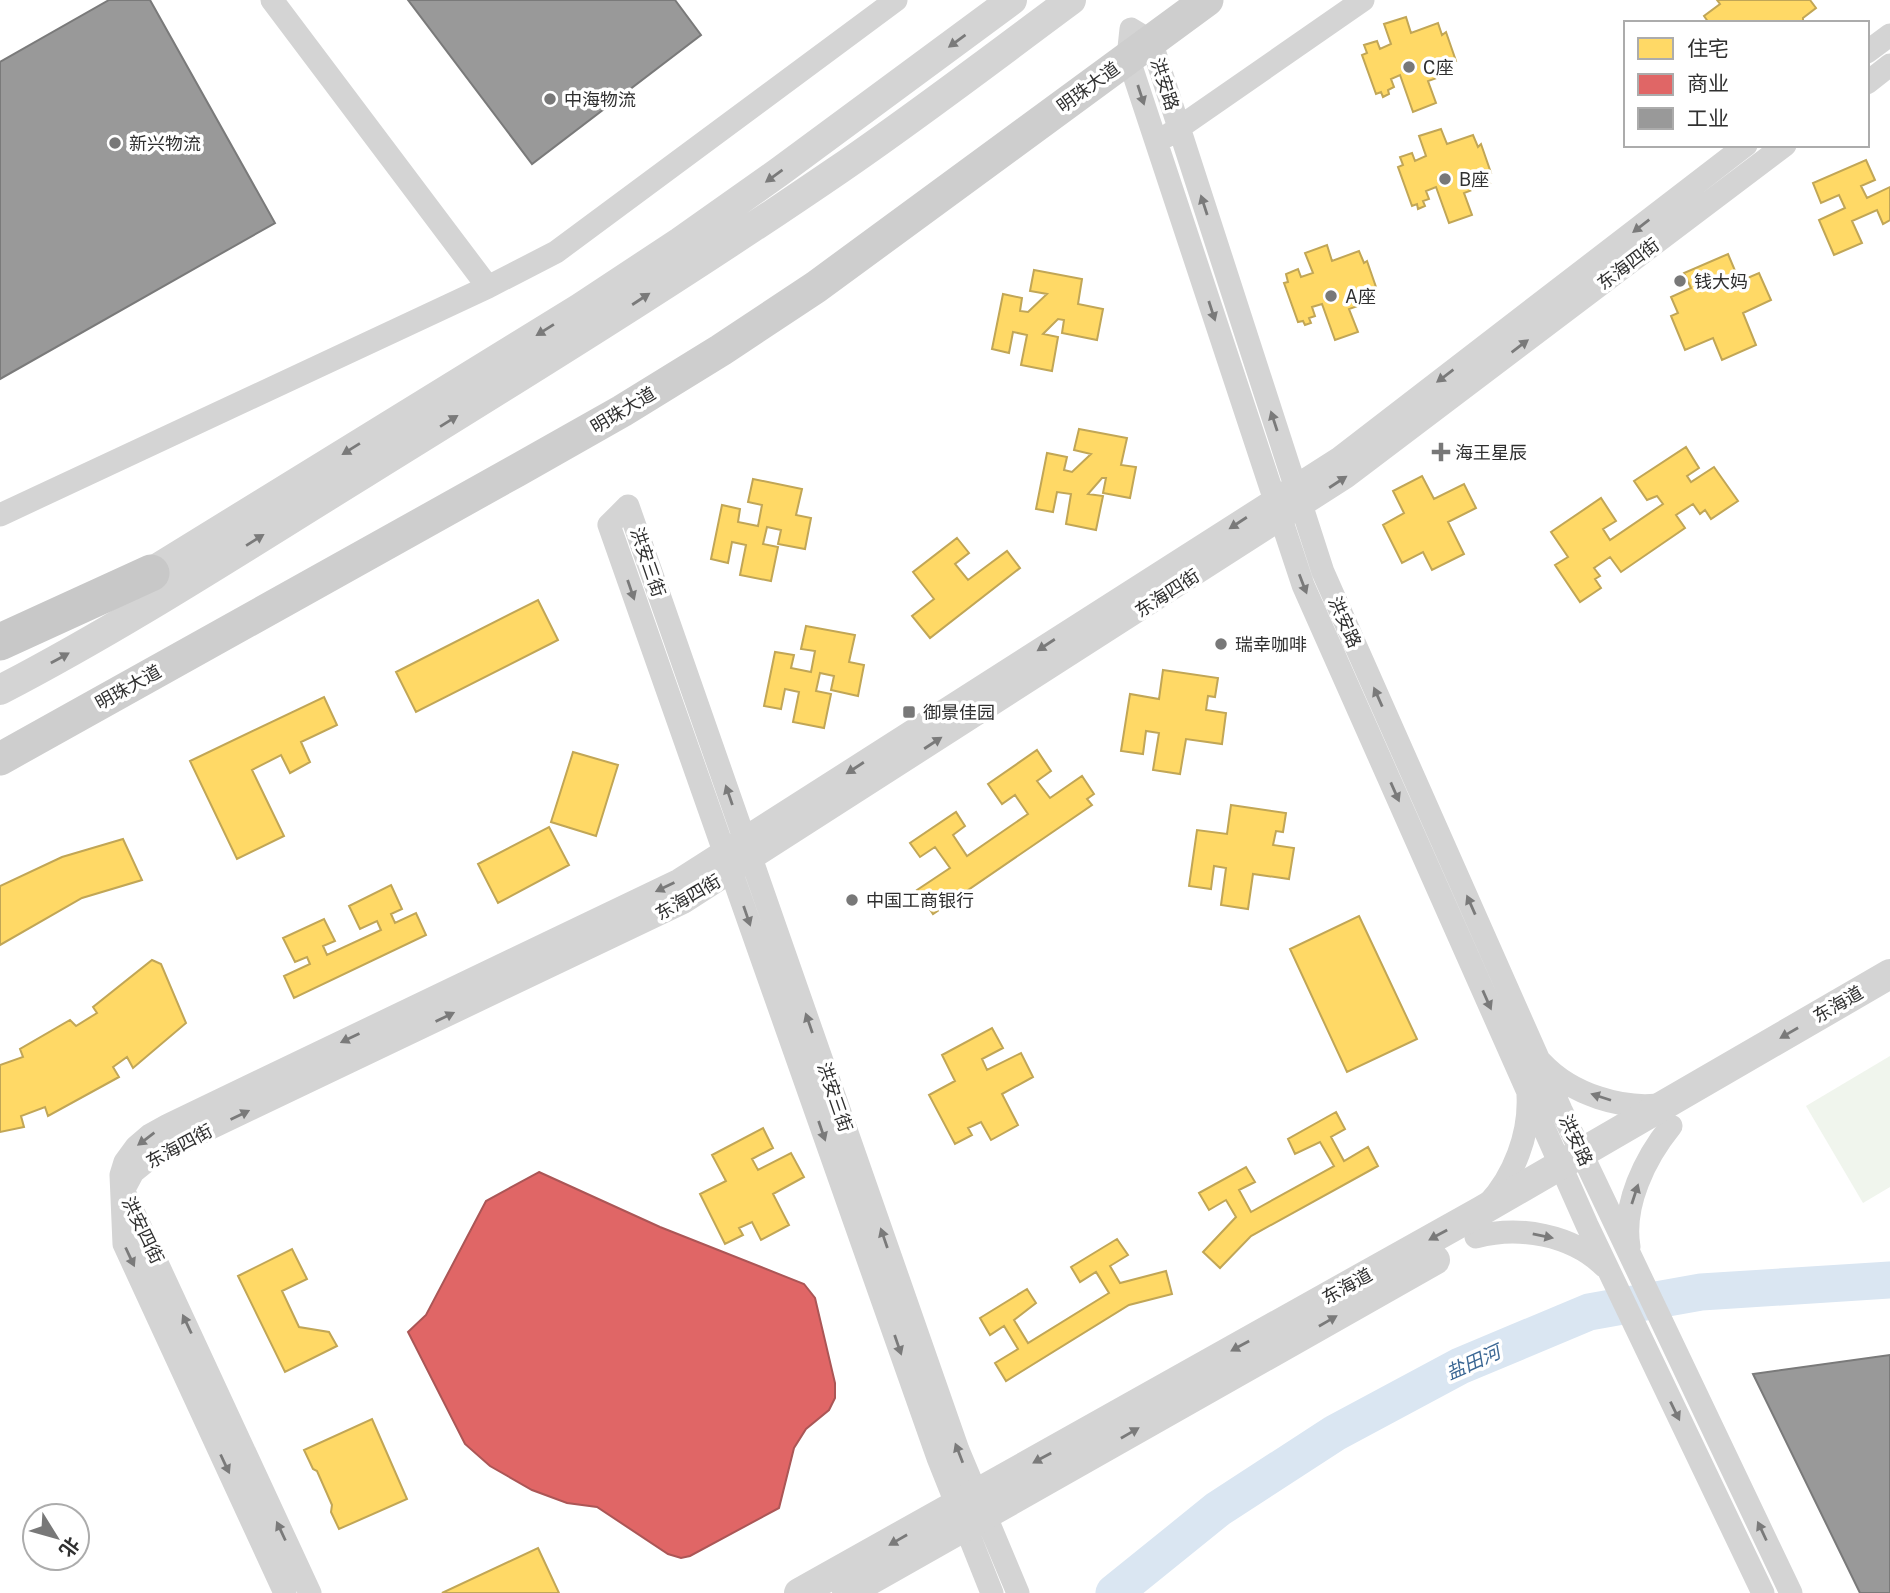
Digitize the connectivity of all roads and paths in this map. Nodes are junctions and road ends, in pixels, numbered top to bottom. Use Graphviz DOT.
graph roads {
  1 [pos="272,0"];
  2 [pos="896,0"];
  3 [pos="1012,0"];
  4 [pos="1071,0"];
  5 [pos="1170,0"];
  6 [pos="1207,0"];
  7 [pos="1363,0"];
  8 [pos="1890,35"];
  9 [pos="1137,42"];
  10 [pos="1869,51"];
  11 [pos="1890,65"];
  12 [pos="1869,81"];
  13 [pos="1180,128"];
  14 [pos="1157,143"];
  15 [pos="1743,147"];
  16 [pos="1782,147"];
  17 [pos="488,287"];
  18 [pos="1298,496"];
  19 [pos="1278,509"];
  20 [pos="0,515"];
  21 [pos="151,573"];
  22 [pos="0,642"];
  23 [pos="0,657"];
  24 [pos="0,690"];
  25 [pos="0,735"];
  26 [pos="0,758"];
  27 [pos="748,849"];
  28 [pos="728,862"];
  29 [pos="1890,974"];
  30 [pos="1890,998"];
  31 [pos="1538,1057"];
  32 [pos="1528,1091"];
  33 [pos="1670,1114"];
  34 [pos="1575,1168"];
  35 [pos="124,1190"];
  36 [pos="1478,1224"];
  37 [pos="1637,1269"];
  38 [pos="1613,1280"];
  39 [pos="971,1511"];
  40 [pos="285,1593"];
  41 [pos="310,1593"];
  42 [pos="799,1593"];
  43 [pos="847,1593"];
  44 [pos="992,1593"];
  45 [pos="1018,1593"];
  46 [pos="1763,1593"];
  47 [pos="1791,1593"];
  1 -- 17 [label="street"];
  2 -- 17 [label="street"];
  3 -- 21 [label="street, one-way"];
  24 -- 4 [label="street, one-way"];
  5 -- 9 [label="main road, 明珠大道"];
  6 -- 9 [label="main road, 明珠大道"];
  7 -- 13 [label="street"];
  8 -- 10 [label="street"];
  9 -- 13 [label="street, 洪安路"];
  9 -- 14 [label="street, 洪安路, one-way"];
  9 -- 25 [label="main road, 明珠大道"];
  9 -- 26 [label="main road, 明珠大道"];
  11 -- 12 [label="street"];
  13 -- 14 [label="street"];
  18 -- 13 [label="street, 洪安路, one-way"];
  14 -- 19 [label="street, 洪安路, one-way"];
  15 -- 18 [label="street, 东海四街, one-way"];
  18 -- 16 [label="street, 东海四街, one-way"];
  17 -- 20 [label="street"];
  18 -- 19 [label="street, 东海四街"];
  31 -- 18 [label="street, 洪安路, one-way"];
  19 -- 27 [label="street, 东海四街"];
  19 -- 32 [label="street, 洪安路, one-way"];
  21 -- 22 [label="main road"];
  21 -- 23 [label="street"];
  27 -- 28 [label="street, 东海四街"];
  27 -- 28 [label="street, 洪安三街, one-way"];
  39 -- 27 [label="street, 洪安三街, one-way"];
  28 -- 35 [label="street, 东海四街"];
  28 -- 39 [label="street, 洪安三街, one-way"];
  29 -- 33 [label="street, 东海道, one-way"];
  30 -- 33 [label="street, 东海道"];
  33 -- 31 [label="street, one-way"];
  31 -- 34 [label="street, 洪安路"];
  32 -- 34 [label="street, 洪安路"];
  32 -- 36 [label="street"];
  33 -- 34 [label="street, 东海道"];
  37 -- 33 [label="street, one-way"];
  34 -- 36 [label="street, 东海道"];
  34 -- 37 [label="street, 洪安路"];
  34 -- 38 [label="street, 洪安路"];
  35 -- 40 [label="street, 洪安四街, one-way"];
  41 -- 35 [label="street, 洪安四街, one-way"];
  36 -- 38 [label="street, one-way"];
  36 -- 39 [label="street, 东海道"];
  47 -- 37 [label="street, 洪安路, one-way"];
  38 -- 46 [label="street, 洪安路, one-way"];
  39 -- 42 [label="street, 东海道, one-way"];
  39 -- 43 [label="street, 东海道"];
  39 -- 44 [label="street, 洪安三街"];
  39 -- 45 [label="street, 洪安三街"];
}
